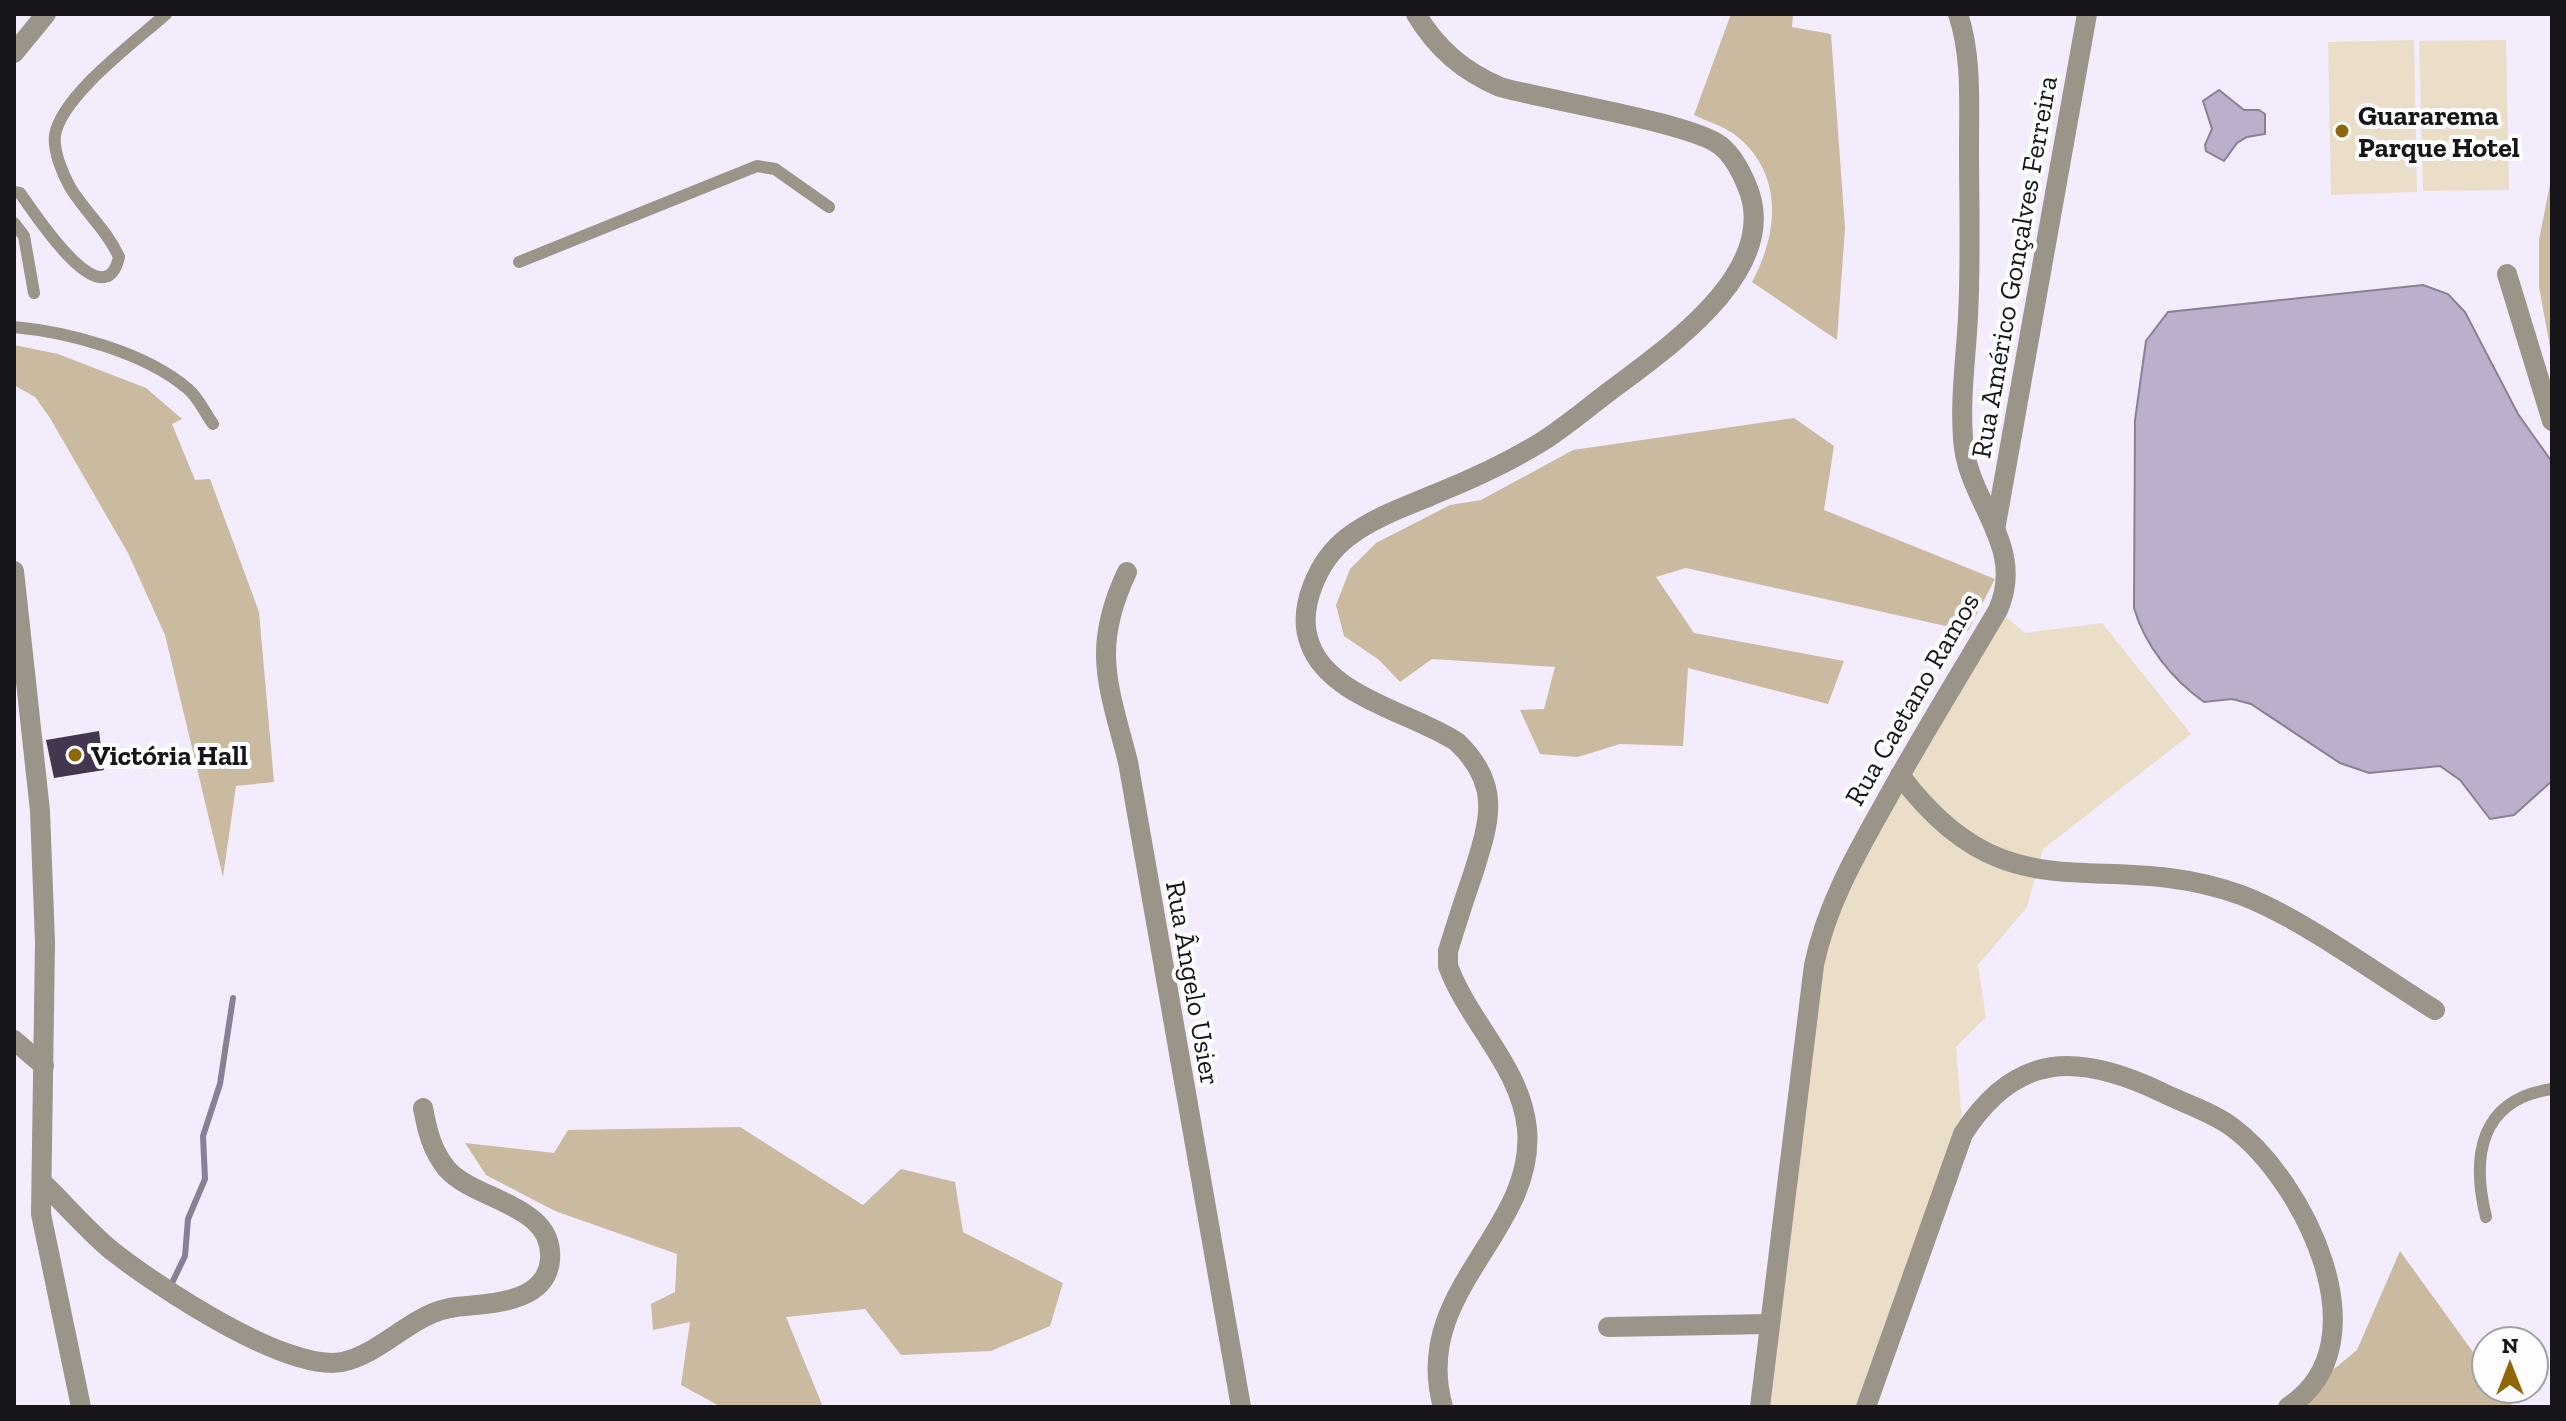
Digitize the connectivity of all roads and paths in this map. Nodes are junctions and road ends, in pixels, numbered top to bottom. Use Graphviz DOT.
graph roads {
  1 [pos="46,14"];
  2 [pos="166,14"];
  3 [pos="1416,14"];
  4 [pos="1958,14"];
  5 [pos="2087,14"];
  6 [pos="14,53"];
  7 [pos="14,192"];
  8 [pos="829,207"];
  9 [pos="14,223"];
  10 [pos="519,262"];
  11 [pos="2507,274"];
  12 [pos="34,293"];
  13 [pos="14,327"];
  14 [pos="2552,421"];
  15 [pos="213,424"];
  16 [pos="1995,531"];
  17 [pos="14,571"];
  18 [pos="1127,572"];
  19 [pos="1900,775"];
  20 [pos="2435,1010"];
  21 [pos="14,1040"];
  22 [pos="44,1066"];
  23 [pos="2552,1089"];
  24 [pos="423,1108"];
  25 [pos="42,1182"];
  26 [pos="2486,1217"];
  27 [pos="1768,1324"];
  28 [pos="1608,1327"];
  29 [pos="81,1407"];
  30 [pos="1241,1407"];
  31 [pos="1443,1407"];
  32 [pos="1760,1407"];
  33 [pos="1866,1407"];
  34 [pos="2288,1407"];
  1 -- 6 [label="street"];
  2 -- 7 [label="lane"];
  3 -- 31 [label="street"];
  4 -- 16 [label="street, Rua Caetano Ramos"];
  5 -- 16 [label="street, Rua Américo Gonçalves Ferreira"];
  8 -- 10 [label="lane"];
  9 -- 12 [label="lane"];
  11 -- 14 [label="street"];
  13 -- 15 [label="lane"];
  16 -- 19 [label="street, Rua Caetano Ramos"];
  17 -- 22 [label="street"];
  18 -- 30 [label="street, Rua Ângelo Usier"];
  19 -- 20 [label="street"];
  19 -- 27 [label="street, Rua Caetano Ramos"];
  21 -- 22 [label="street"];
  22 -- 25 [label="street"];
  23 -- 26 [label="lane"];
  24 -- 25 [label="street"];
  25 -- 29 [label="street"];
  27 -- 28 [label="street"];
  27 -- 32 [label="street, Rua Caetano Ramos"];
  33 -- 34 [label="street"];
}
